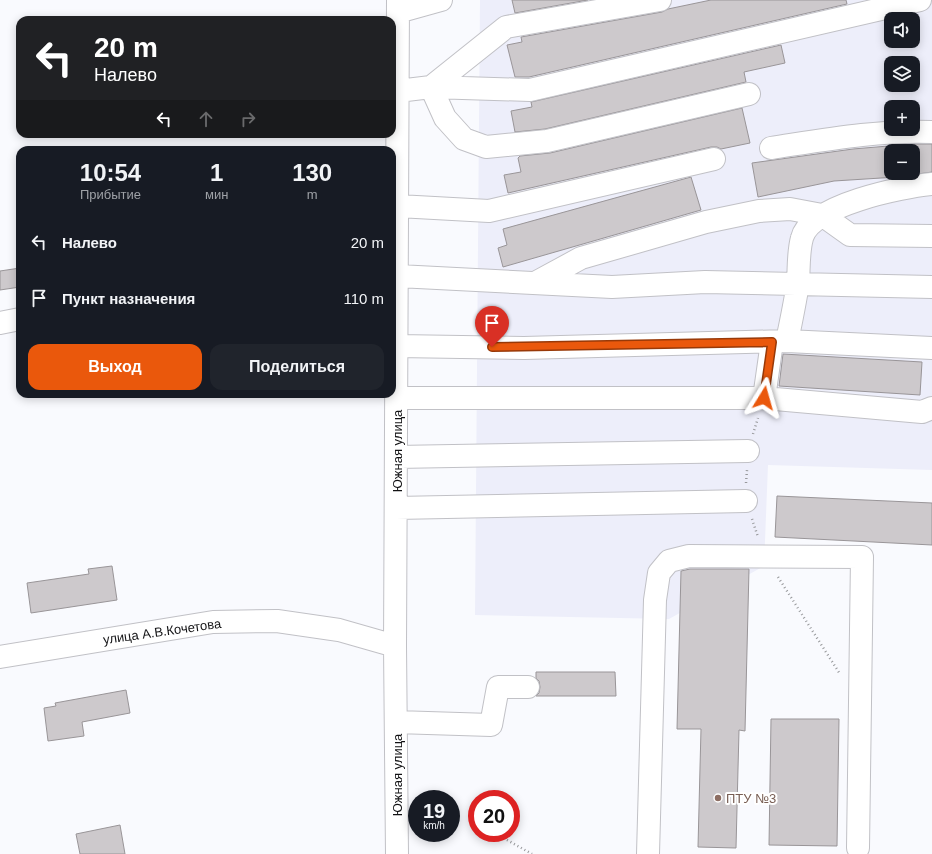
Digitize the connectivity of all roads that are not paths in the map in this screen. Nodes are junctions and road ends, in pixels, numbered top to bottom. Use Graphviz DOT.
graph roads {
  1 [pos="441,0"];
  2 [pos="660,0"];
  3 [pos="920,0"];
  4 [pos="398,6"];
  5 [pos="431,87"];
  6 [pos="398,91"];
  7 [pos="748,94"];
  8 [pos="932,132"];
  9 [pos="771,148"];
  10 [pos="714,159"];
  11 [pos="932,184"];
  12 [pos="398,206"];
  13 [pos="822,215"];
  14 [pos="932,236"];
  15 [pos="396,264"];
  16 [pos="535,283"];
  17 [pos="798,284"];
  18 [pos="932,288"];
  19 [pos="16,321"];
  20 [pos="0,323"];
  21 [pos="780,341"];
  22 [pos="397,346"];
  23 [pos="932,348"];
  24 [pos="397,398"];
  25 [pos="764,398"];
  26 [pos="932,408"];
  27 [pos="748,452"];
  28 [pos="396,457"];
  29 [pos="746,500"];
  30 [pos="396,508"];
  31 [pos="396,646"];
  32 [pos="0,656"];
  33 [pos="528,687"];
  34 [pos="396,722"];
  35 [pos="858,848"];
  36 [pos="397,854"];
  37 [pos="648,854"];
  1 -- 4 [label="street"];
  2 -- 5 [label="street"];
  3 -- 5 [label="street"];
  4 -- 6 [label="street, Южная улица"];
  5 -- 6 [label="street"];
  5 -- 7 [label="street"];
  6 -- 12 [label="street, Южная улица"];
  8 -- 9 [label="street"];
  10 -- 12 [label="street"];
  11 -- 13 [label="street"];
  12 -- 15 [label="street, Южная улица"];
  13 -- 14 [label="street"];
  13 -- 16 [label="street"];
  13 -- 17 [label="street"];
  15 -- 16 [label="street"];
  15 -- 22 [label="street, Южная улица"];
  16 -- 17 [label="street"];
  17 -- 18 [label="street"];
  17 -- 21 [label="street"];
  19 -- 20 [label="street"];
  21 -- 22 [label="street"];
  21 -- 23 [label="street"];
  21 -- 25 [label="street"];
  22 -- 24 [label="street, Южная улица"];
  24 -- 25 [label="street"];
  24 -- 28 [label="street, Южная улица"];
  25 -- 26 [label="street"];
  27 -- 28 [label="street"];
  28 -- 30 [label="street, Южная улица"];
  29 -- 30 [label="street"];
  30 -- 31 [label="street, Южная улица"];
  31 -- 32 [label="street, улица А.В.Кочетова"];
  31 -- 34 [label="street, Южная улица"];
  33 -- 34 [label="street"];
  34 -- 36 [label="street, Южная улица"];
  35 -- 37 [label="street"];
}
